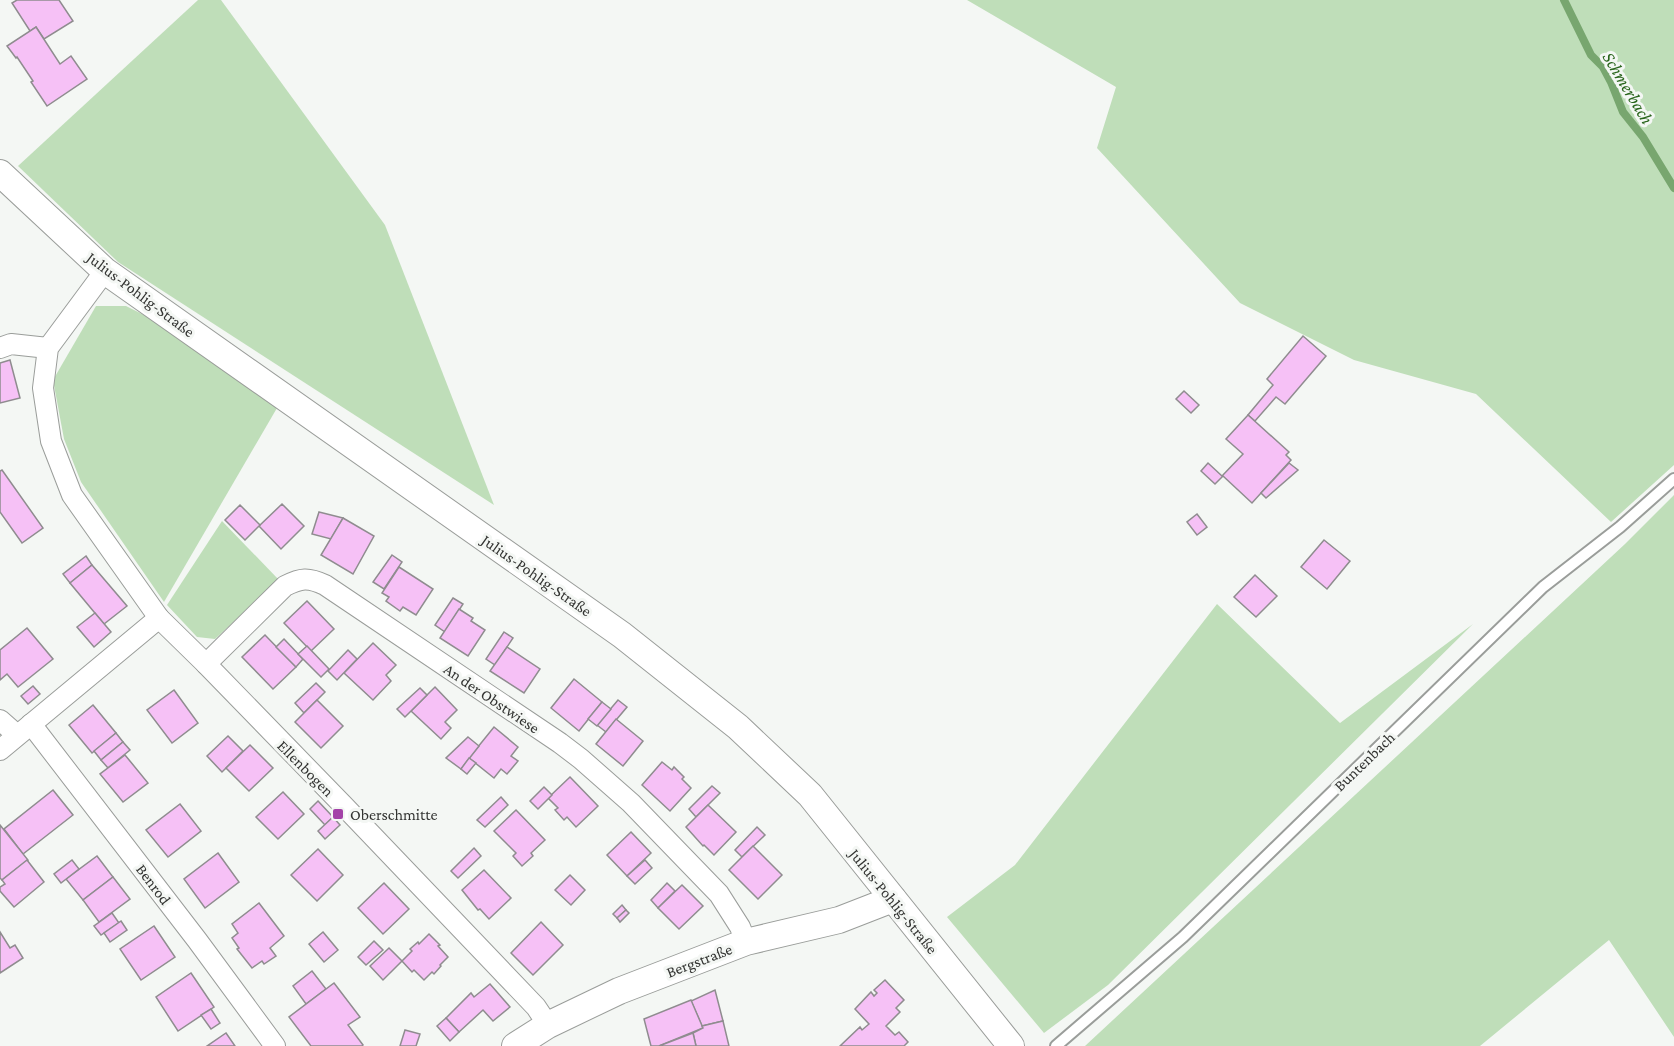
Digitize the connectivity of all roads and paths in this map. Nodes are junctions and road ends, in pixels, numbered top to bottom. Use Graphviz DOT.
graph roads {
  1 [pos="0,173"];
  2 [pos="105,271"];
  3 [pos="0,348"];
  4 [pos="48,348"];
  5 [pos="1674,479"];
  6 [pos="159,618"];
  7 [pos="206,664"];
  8 [pos="0,720"];
  9 [pos="24,729"];
  10 [pos="0,750"];
  11 [pos="893,899"];
  12 [pos="746,942"];
  13 [pos="548,1025"];
  14 [pos="275,1046"];
  15 [pos="515,1046"];
  16 [pos="1011,1046"];
  17 [pos="1056,1046"];
  1 -- 2 [label="street, Julius-Pohlig-Straße"];
  2 -- 4 [label="street"];
  2 -- 11 [label="street, Julius-Pohlig-Straße"];
  3 -- 4 [label="street"];
  4 -- 6 [label="street"];
  5 -- 17 [label="lane, Buntenbach"];
  6 -- 7 [label="street, Ellenbogen"];
  6 -- 9 [label="street"];
  7 -- 12 [label="street, An der Obstwiese"];
  7 -- 13 [label="street, Ellenbogen"];
  8 -- 9 [label="street"];
  9 -- 10 [label="street"];
  9 -- 14 [label="street, Benrod"];
  11 -- 12 [label="street, Bergstraße"];
  11 -- 16 [label="street, Julius-Pohlig-Straße"];
  12 -- 13 [label="street, Bergstraße"];
  13 -- 15 [label="street, Bergstraße"];
}
